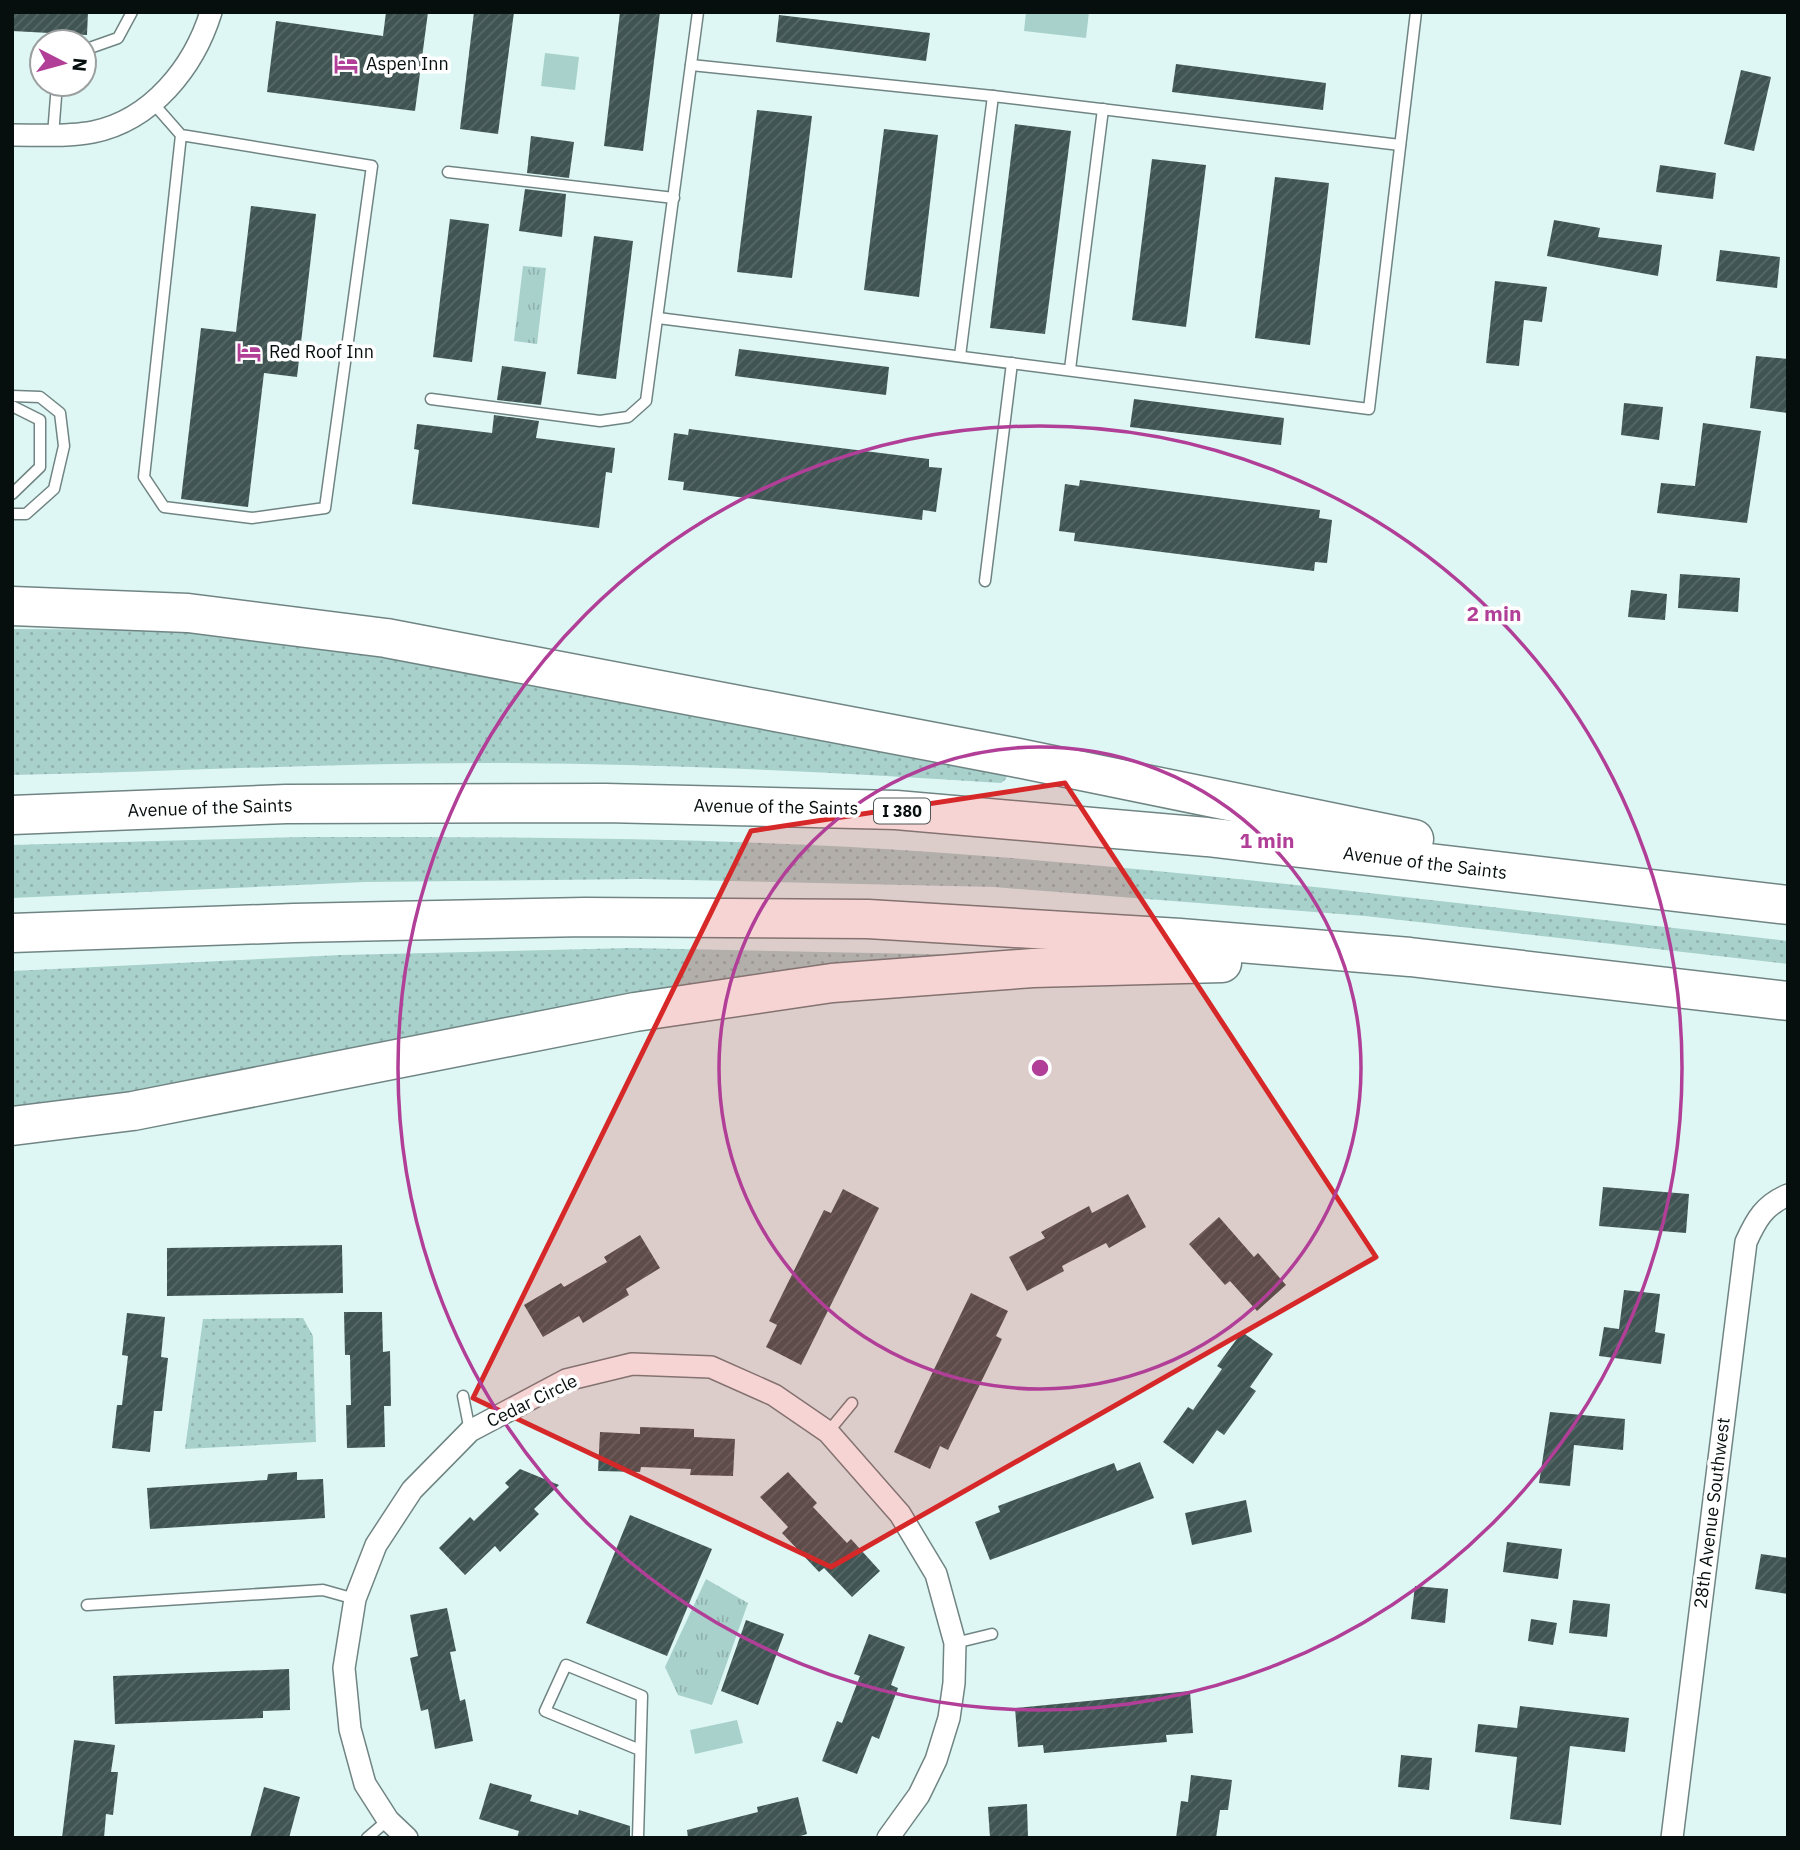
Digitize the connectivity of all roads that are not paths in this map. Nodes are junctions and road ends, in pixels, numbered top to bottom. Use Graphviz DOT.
graph roads {
  1 [pos="132,12"];
  2 [pos="211,12"];
  3 [pos="698,12"];
  4 [pos="1416,12"];
  5 [pos="98,45"];
  6 [pos="691,65"];
  7 [pos="993,96"];
  8 [pos="56,98"];
  9 [pos="152,102"];
  10 [pos="1103,109"];
  11 [pos="12,135"];
  12 [pos="53,135"];
  13 [pos="181,135"];
  14 [pos="1399,145"];
  15 [pos="448,172"];
  16 [pos="674,198"];
  17 [pos="658,318"];
  18 [pos="960,356"];
  19 [pos="1012,363"];
  20 [pos="1070,369"];
  21 [pos="12,396"];
  22 [pos="431,399"];
  23 [pos="12,407"];
  24 [pos="12,495"];
  25 [pos="12,514"];
  26 [pos="985,581"];
  27 [pos="12,606"];
  28 [pos="12,815"];
  29 [pos="1677,893"];
  30 [pos="1788,905"];
  31 [pos="12,933"];
  32 [pos="1410,957"];
  33 [pos="1788,1001"];
  34 [pos="12,1126"];
  35 [pos="1782,1198"];
  36 [pos="463,1396"];
  37 [pos="852,1403"];
  38 [pos="470,1432"];
  39 [pos="828,1432"];
  40 [pos="355,1599"];
  41 [pos="87,1605"];
  42 [pos="992,1634"];
  43 [pos="955,1643"];
  44 [pos="640,1750"];
  45 [pos="388,1820"];
  46 [pos="892,1836"];
  47 [pos="367,1838"];
  48 [pos="407,1838"];
  49 [pos="638,1838"];
  50 [pos="1672,1838"];
  1 -- 5 [label="lane"];
  2 -- 9 [label="street"];
  3 -- 6 [label="lane"];
  4 -- 14 [label="lane"];
  6 -- 7 [label="lane"];
  6 -- 16 [label="lane"];
  7 -- 10 [label="lane"];
  7 -- 18 [label="lane"];
  8 -- 12 [label="lane"];
  9 -- 12 [label="street"];
  9 -- 13 [label="lane"];
  10 -- 14 [label="lane"];
  10 -- 20 [label="lane"];
  11 -- 12 [label="street"];
  13 -- 13 [label="lane"];
  14 -- 20 [label="lane"];
  15 -- 16 [label="lane"];
  16 -- 17 [label="lane"];
  17 -- 18 [label="lane"];
  17 -- 22 [label="lane"];
  18 -- 19 [label="lane"];
  19 -- 20 [label="lane"];
  19 -- 26 [label="lane"];
  21 -- 25 [label="lane"];
  23 -- 24 [label="lane"];
  27 -- 29 [label="highway"];
  28 -- 29 [label="highway, Avenue of the Saints / I 380"];
  29 -- 30 [label="highway, Avenue of the Saints / I 380"];
  31 -- 32 [label="highway"];
  32 -- 33 [label="highway"];
  32 -- 34 [label="highway"];
  35 -- 50 [label="street, 28th Avenue Southwest"];
  36 -- 38 [label="lane"];
  37 -- 39 [label="lane"];
  38 -- 39 [label="street, Cedar Circle"];
  38 -- 40 [label="street, Cedar Circle"];
  39 -- 43 [label="street, Cedar Circle"];
  40 -- 41 [label="lane"];
  40 -- 45 [label="street, Cedar Circle"];
  42 -- 43 [label="lane"];
  43 -- 46 [label="street, Cedar Circle"];
  44 -- 44 [label="lane"];
  44 -- 49 [label="lane"];
  45 -- 47 [label="lane"];
  45 -- 48 [label="street, Cedar Circle"];
}
